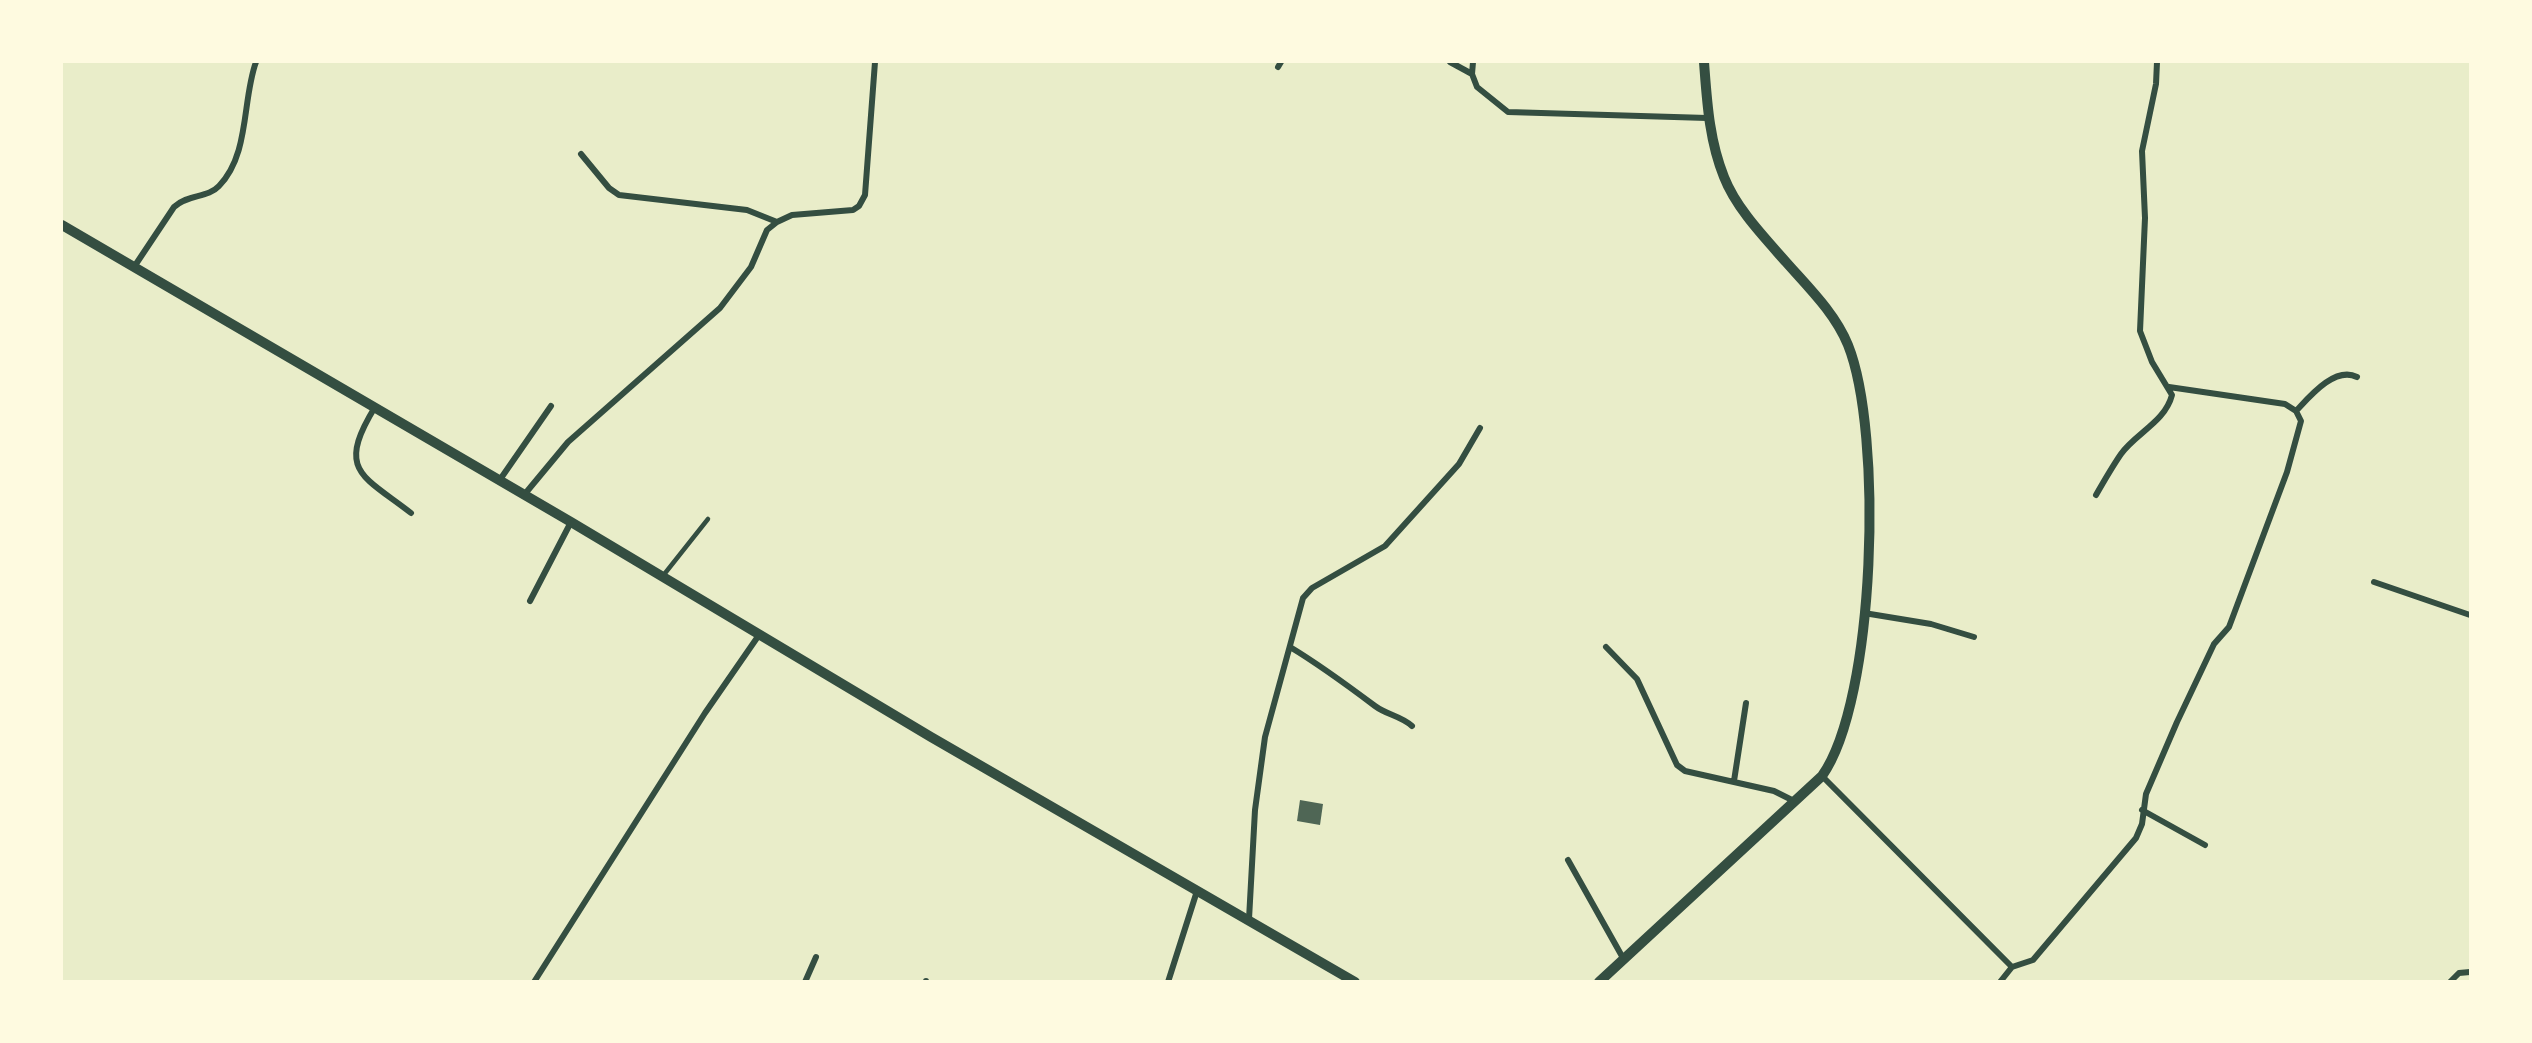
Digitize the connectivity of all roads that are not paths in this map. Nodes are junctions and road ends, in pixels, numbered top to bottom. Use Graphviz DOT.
graph roads {
  1 [pos="256,62"];
  2 [pos="875,62"];
  3 [pos="1450,62"];
  4 [pos="1473,62"];
  5 [pos="1704,62"];
  6 [pos="2157,62"];
  7 [pos="1472,74"];
  8 [pos="1707,118"];
  9 [pos="581,154"];
  10 [pos="777,222"];
  11 [pos="62,225"];
  12 [pos="134,267"];
  13 [pos="2357,377"];
  14 [pos="2169,387"];
  15 [pos="551,406"];
  16 [pos="375,407"];
  17 [pos="2296,411"];
  18 [pos="1480,428"];
  19 [pos="499,482"];
  20 [pos="2097,495"];
  21 [pos="524,496"];
  22 [pos="411,513"];
  23 [pos="708,519"];
  24 [pos="571,522"];
  25 [pos="662,577"];
  26 [pos="2374,582"];
  27 [pos="530,601"];
  28 [pos="1864,613"];
  29 [pos="2470,615"];
  30 [pos="759,635"];
  31 [pos="1974,637"];
  32 [pos="1290,647"];
  33 [pos="1606,647"];
  34 [pos="1746,703"];
  35 [pos="1412,726"];
  36 [pos="1822,776"];
  37 [pos="1734,781"];
  38 [pos="1796,802"];
  39 [pos="2142,810"];
  40 [pos="2205,845"];
  41 [pos="1568,860"];
  42 [pos="1197,891"];
  43 [pos="1249,920"];
  44 [pos="816,957"];
  45 [pos="1623,958"];
  46 [pos="2012,967"];
  47 [pos="2470,972"];
  48 [pos="534,981"];
  49 [pos="805,981"];
  50 [pos="1168,981"];
  51 [pos="1355,981"];
  52 [pos="1599,981"];
  53 [pos="2000,981"];
  54 [pos="2450,981"];
  1 -- 12 [label="street"];
  2 -- 10 [label="street"];
  3 -- 7 [label="street"];
  4 -- 7 [label="street"];
  5 -- 8 [label="street"];
  6 -- 14 [label="street"];
  7 -- 8 [label="street"];
  8 -- 28 [label="street"];
  9 -- 10 [label="street"];
  10 -- 21 [label="street"];
  11 -- 12 [label="street"];
  12 -- 16 [label="street"];
  13 -- 17 [label="street"];
  14 -- 17 [label="street"];
  14 -- 20 [label="street"];
  15 -- 19 [label="street"];
  16 -- 19 [label="street"];
  16 -- 22 [label="street"];
  17 -- 39 [label="street"];
  18 -- 32 [label="street"];
  19 -- 21 [label="street"];
  21 -- 24 [label="street"];
  23 -- 25 [label="lane"];
  24 -- 25 [label="street"];
  24 -- 27 [label="street"];
  25 -- 30 [label="street"];
  26 -- 29 [label="street"];
  28 -- 31 [label="street"];
  28 -- 36 [label="street"];
  30 -- 42 [label="street"];
  30 -- 48 [label="street"];
  32 -- 35 [label="street"];
  32 -- 43 [label="street"];
  33 -- 37 [label="street"];
  34 -- 37 [label="street"];
  36 -- 38 [label="street"];
  36 -- 46 [label="street"];
  37 -- 38 [label="street"];
  38 -- 45 [label="street"];
  39 -- 40 [label="street"];
  39 -- 46 [label="street"];
  41 -- 45 [label="street"];
  42 -- 43 [label="street"];
  42 -- 50 [label="street"];
  43 -- 51 [label="street"];
  44 -- 49 [label="street"];
  45 -- 52 [label="street"];
  46 -- 53 [label="street"];
  47 -- 54 [label="street"];
}
